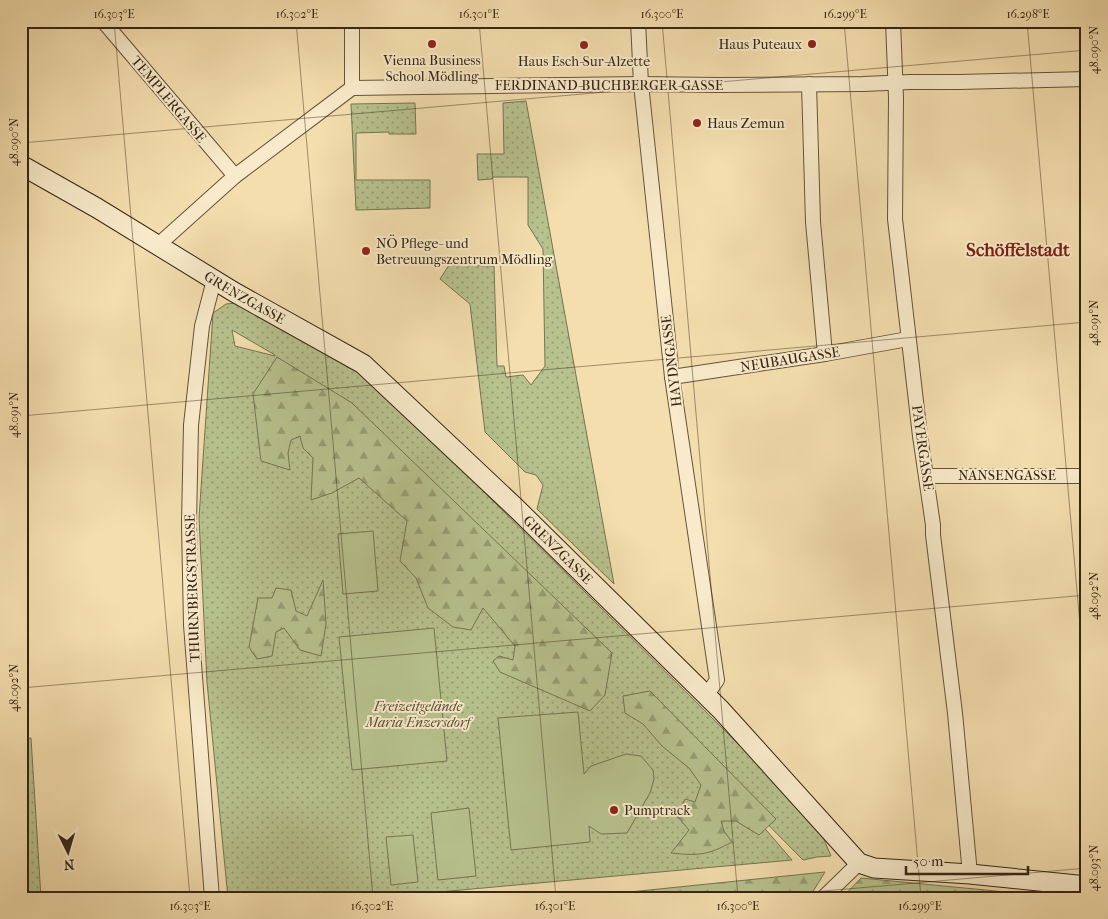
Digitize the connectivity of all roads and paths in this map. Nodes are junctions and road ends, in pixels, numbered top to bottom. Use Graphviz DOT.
graph roads {
  1 [pos="103,21"];
  2 [pos="352,21"];
  3 [pos="638,21"];
  4 [pos="893,21"];
  5 [pos="1087,79"];
  6 [pos="895,83"];
  7 [pos="641,84"];
  8 [pos="808,84"];
  9 [pos="352,88"];
  10 [pos="21,165"];
  11 [pos="235,176"];
  12 [pos="157,246"];
  13 [pos="214,280"];
  14 [pos="908,339"];
  15 [pos="825,354"];
  16 [pos="672,377"];
  17 [pos="927,476"];
  18 [pos="1087,476"];
  19 [pos="706,696"];
  20 [pos="859,863"];
  21 [pos="970,874"];
  22 [pos="1087,886"];
  23 [pos="212,898"];
  24 [pos="823,898"];
  1 -- 11 [label="street, TEMPLERGASSE"];
  2 -- 9 [label="street"];
  3 -- 7 [label="street, HAYDNGASSE"];
  4 -- 6 [label="street, PAYERGASSE"];
  5 -- 6 [label="street, FERDINAND-BUCHBERGER-GASSE"];
  6 -- 8 [label="street, FERDINAND-BUCHBERGER-GASSE"];
  6 -- 14 [label="street, PAYERGASSE"];
  7 -- 8 [label="street, FERDINAND-BUCHBERGER-GASSE"];
  7 -- 9 [label="street, FERDINAND-BUCHBERGER-GASSE"];
  7 -- 16 [label="street, HAYDNGASSE"];
  8 -- 15 [label="street"];
  9 -- 11 [label="street"];
  10 -- 12 [label="street, GRENZGASSE"];
  11 -- 12 [label="street"];
  12 -- 13 [label="street, GRENZGASSE"];
  13 -- 19 [label="street, GRENZGASSE"];
  13 -- 23 [label="street, THURNBERGSTRASSE"];
  14 -- 15 [label="street, NEUBAUGASSE"];
  14 -- 17 [label="street, PAYERGASSE"];
  15 -- 16 [label="street, NEUBAUGASSE"];
  16 -- 19 [label="street, HAYDNGASSE"];
  17 -- 18 [label="street, NANSENGASSE"];
  17 -- 21 [label="street, PAYERGASSE"];
  19 -- 20 [label="street, GRENZGASSE"];
  20 -- 21 [label="street"];
  20 -- 24 [label="street"];
  21 -- 22 [label="street"];
}
